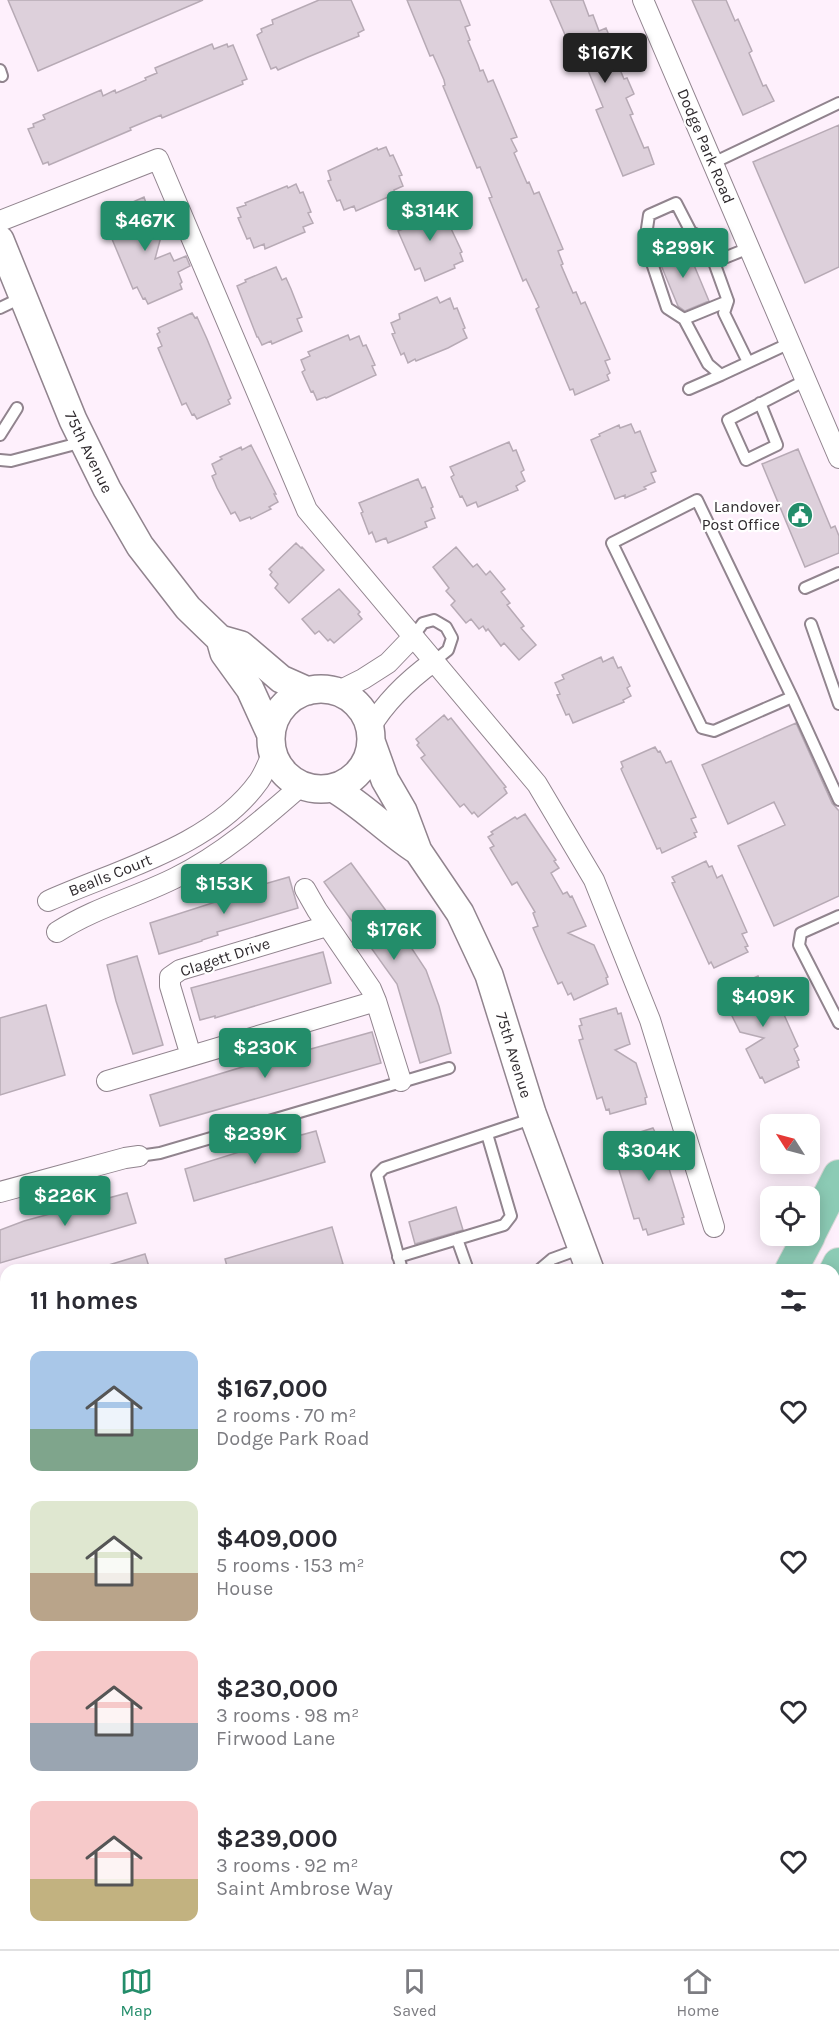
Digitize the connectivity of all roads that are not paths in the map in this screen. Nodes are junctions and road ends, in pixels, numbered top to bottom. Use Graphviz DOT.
graph roads {
  1 [pos="643,0"];
  2 [pos="839,103"];
  3 [pos="713,163"];
  4 [pos="0,221"];
  5 [pos="0,240"];
  6 [pos="749,248"];
  7 [pos="714,262"];
  8 [pos="728,301"];
  9 [pos="11,302"];
  10 [pos="684,319"];
  11 [pos="790,343"];
  12 [pos="748,362"];
  13 [pos="721,375"];
  14 [pos="806,380"];
  15 [pos="689,389"];
  16 [pos="760,403"];
  17 [pos="17,408"];
  18 [pos="0,435"];
  19 [pos="83,442"];
  20 [pos="839,458"];
  21 [pos="0,460"];
  22 [pos="839,573"];
  23 [pos="805,588"];
  24 [pos="811,624"];
  25 [pos="412,638"];
  26 [pos="220,639"];
  27 [pos="433,662"];
  28 [pos="308,691"];
  29 [pos="338,692"];
  30 [pos="792,697"];
  31 [pos="839,704"];
  32 [pos="370,735"];
  33 [pos="272,743"];
  34 [pos="302,785"];
  35 [pos="333,788"];
  36 [pos="839,800"];
  37 [pos="417,851"];
  38 [pos="305,889"];
  39 [pos="48,901"];
  40 [pos="839,916"];
  41 [pos="327,926"];
  42 [pos="57,932"];
  43 [pos="376,1001"];
  44 [pos="839,1023"];
  45 [pos="191,1056"];
  46 [pos="449,1068"];
  47 [pos="107,1081"];
  48 [pos="401,1081"];
  49 [pos="534,1118"];
  50 [pos="486,1134"];
  51 [pos="140,1155"];
  52 [pos="839,1176"];
  53 [pos="0,1192"];
  54 [pos="820,1213"];
  55 [pos="714,1227"];
  56 [pos="457,1239"];
  57 [pos="803,1246"];
  58 [pos="398,1257"];
  59 [pos="586,1259"];
  60 [pos="400,1264"];
  61 [pos="466,1264"];
  62 [pos="546,1264"];
  63 [pos="794,1264"];
  1 -- 3 [label="street, Dodge Park Road"];
  2 -- 3 [label="lane"];
  3 -- 6 [label="street, Dodge Park Road"];
  4 -- 25 [label="street"];
  5 -- 9 [label="street, 75th Avenue"];
  6 -- 7 [label="lane"];
  6 -- 11 [label="street, Dodge Park Road"];
  7 -- 8 [label="lane"];
  7 -- 10 [label="lane"];
  8 -- 10 [label="lane"];
  8 -- 12 [label="lane"];
  9 -- 19 [label="street, 75th Avenue"];
  10 -- 13 [label="lane"];
  11 -- 12 [label="lane"];
  11 -- 14 [label="street, Dodge Park Road"];
  12 -- 13 [label="lane"];
  13 -- 15 [label="lane"];
  14 -- 16 [label="lane"];
  14 -- 20 [label="street, Dodge Park Road"];
  16 -- 16 [label="lane"];
  17 -- 18 [label="lane"];
  19 -- 21 [label="lane"];
  19 -- 26 [label="street, 75th Avenue"];
  22 -- 23 [label="lane"];
  24 -- 31 [label="lane"];
  25 -- 27 [label="street"];
  25 -- 27 [label="lane"];
  25 -- 29 [label="street"];
  26 -- 28 [label="street, 75th Avenue"];
  26 -- 33 [label="street, 75th Avenue"];
  27 -- 32 [label="street"];
  27 -- 55 [label="street"];
  28 -- 29 [label="street"];
  28 -- 33 [label="street"];
  29 -- 32 [label="street"];
  30 -- 30 [label="lane"];
  30 -- 36 [label="lane"];
  32 -- 35 [label="street"];
  32 -- 37 [label="street, 75th Avenue"];
  33 -- 34 [label="street"];
  33 -- 39 [label="street, Bealls Court"];
  34 -- 35 [label="street"];
  34 -- 42 [label="street, Bealls Court"];
  35 -- 37 [label="street, 75th Avenue"];
  37 -- 49 [label="street, 75th Avenue"];
  38 -- 41 [label="street"];
  40 -- 44 [label="lane"];
  41 -- 43 [label="street"];
  41 -- 45 [label="street, Clagett Drive"];
  43 -- 45 [label="street"];
  43 -- 48 [label="street"];
  45 -- 47 [label="street"];
  46 -- 48 [label="lane"];
  48 -- 51 [label="lane"];
  49 -- 50 [label="lane"];
  49 -- 59 [label="street, 75th Avenue"];
  50 -- 56 [label="lane"];
  50 -- 58 [label="lane"];
  51 -- 53 [label="street"];
  52 -- 54 [label="main road"];
  56 -- 58 [label="lane"];
  56 -- 61 [label="lane"];
  57 -- 63 [label="main road"];
  58 -- 60 [label="lane"];
  59 -- 62 [label="lane"];
}
